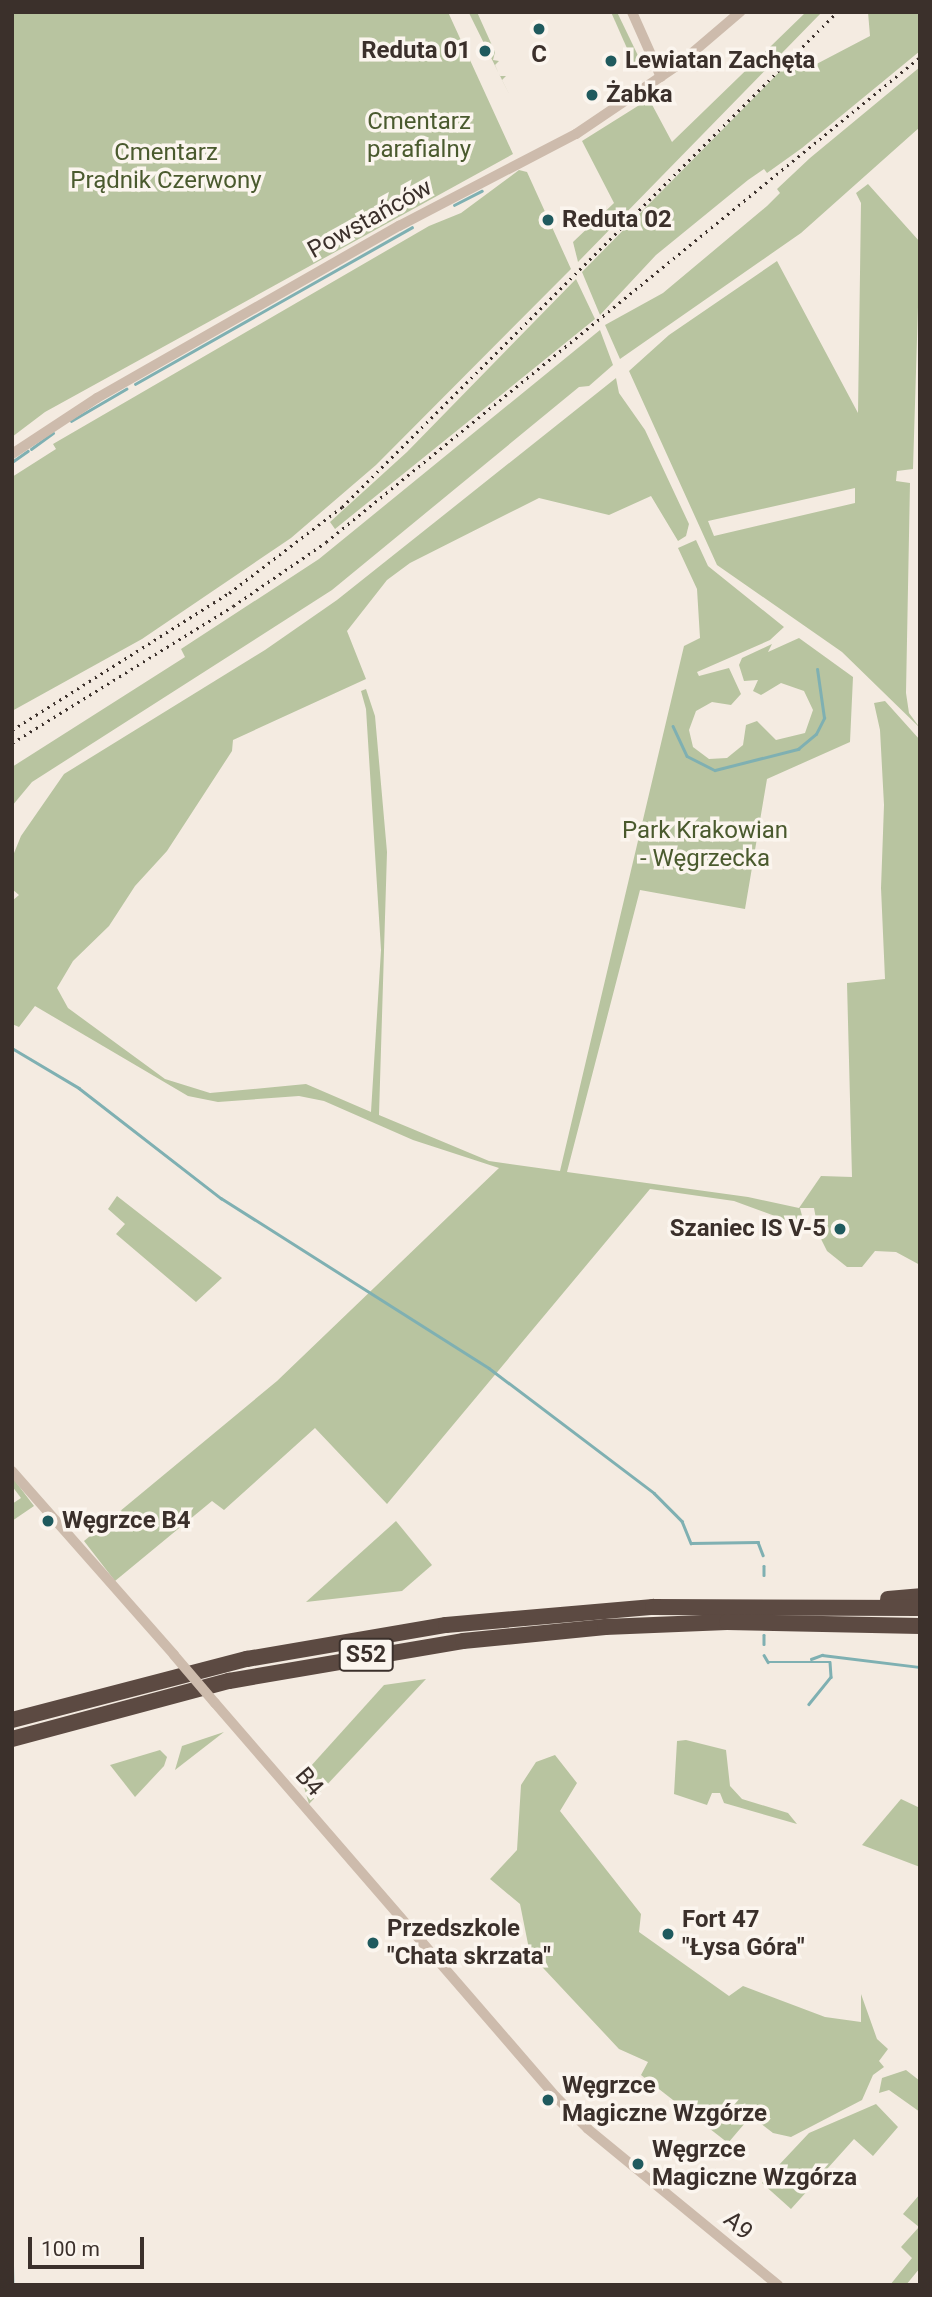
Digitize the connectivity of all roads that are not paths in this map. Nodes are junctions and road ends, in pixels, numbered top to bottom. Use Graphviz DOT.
graph roads {
  1 [pos="632,12"];
  2 [pos="740,12"];
  3 [pos="661,77"];
  4 [pos="12,454"];
  5 [pos="12,1471"];
  6 [pos="920,1596"];
  7 [pos="826,1605"];
  8 [pos="920,1608"];
  9 [pos="850,1623"];
  10 [pos="920,1626"];
  11 [pos="920,1635"];
  12 [pos="12,1720"];
  13 [pos="12,1739"];
  14 [pos="576,2118"];
  15 [pos="778,2285"];
  1 -- 3 [label="street"];
  2 -- 3 [label="street, Powstańców"];
  3 -- 4 [label="street, Powstańców"];
  5 -- 14 [label="street, B4, bridge"];
  6 -- 7 [label="highway"];
  7 -- 8 [label="highway, S52"];
  7 -- 12 [label="highway, S52"];
  9 -- 10 [label="highway, S52"];
  9 -- 11 [label="highway"];
  9 -- 13 [label="highway, S52"];
  14 -- 15 [label="street, A9"];
}
